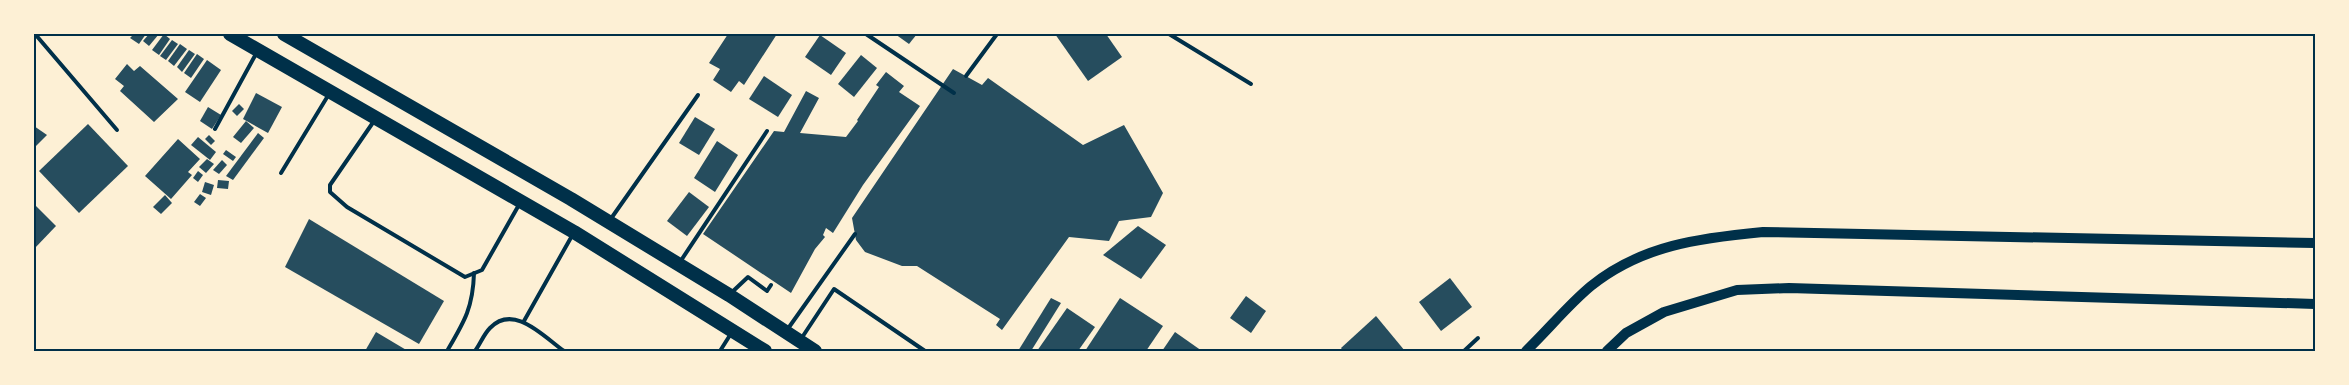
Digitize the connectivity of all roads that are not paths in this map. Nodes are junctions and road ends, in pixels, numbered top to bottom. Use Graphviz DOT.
graph roads {
  1 [pos="35,34"];
  2 [pos="230,34"];
  3 [pos="284,34"];
  4 [pos="866,34"];
  5 [pos="997,34"];
  6 [pos="1170,34"];
  7 [pos="258,50"];
  8 [pos="966,76"];
  9 [pos="1251,84"];
  10 [pos="330,92"];
  11 [pos="954,93"];
  12 [pos="698,95"];
  13 [pos="376,119"];
  14 [pos="215,129"];
  15 [pos="117,130"];
  16 [pos="767,130"];
  17 [pos="281,173"];
  18 [pos="521,202"];
  19 [pos="609,222"];
  20 [pos="574,232"];
  21 [pos="855,234"];
  22 [pos="2315,244"];
  23 [pos="678,266"];
  24 [pos="474,273"];
  25 [pos="771,285"];
  26 [pos="729,295"];
  27 [pos="2315,304"];
  28 [pos="524,321"];
  29 [pos="733,330"];
  30 [pos="786,332"];
  31 [pos="1478,338"];
  32 [pos="799,341"];
  33 [pos="447,351"];
  34 [pos="475,351"];
  35 [pos="564,351"];
  36 [pos="720,351"];
  37 [pos="765,351"];
  38 [pos="815,351"];
  39 [pos="925,351"];
  40 [pos="1464,351"];
  41 [pos="1526,351"];
  42 [pos="1607,351"];
  1 -- 15 [label="lane"];
  2 -- 7 [label="highway"];
  3 -- 19 [label="highway"];
  4 -- 11 [label="lane"];
  5 -- 8 [label="lane"];
  6 -- 9 [label="lane"];
  7 -- 10 [label="highway"];
  7 -- 14 [label="lane"];
  10 -- 13 [label="highway"];
  10 -- 17 [label="lane"];
  12 -- 19 [label="lane"];
  13 -- 18 [label="highway"];
  13 -- 24 [label="lane"];
  16 -- 23 [label="lane"];
  18 -- 20 [label="highway"];
  18 -- 24 [label="lane"];
  19 -- 23 [label="highway"];
  20 -- 28 [label="lane"];
  20 -- 29 [label="highway"];
  21 -- 30 [label="lane"];
  22 -- 41 [label="main road"];
  23 -- 26 [label="highway"];
  24 -- 33 [label="lane"];
  25 -- 26 [label="lane"];
  26 -- 30 [label="highway"];
  27 -- 42 [label="main road"];
  28 -- 34 [label="lane"];
  28 -- 35 [label="lane"];
  29 -- 36 [label="lane"];
  29 -- 37 [label="highway"];
  30 -- 32 [label="highway"];
  31 -- 40 [label="lane"];
  32 -- 38 [label="highway"];
  32 -- 39 [label="lane"];
}
